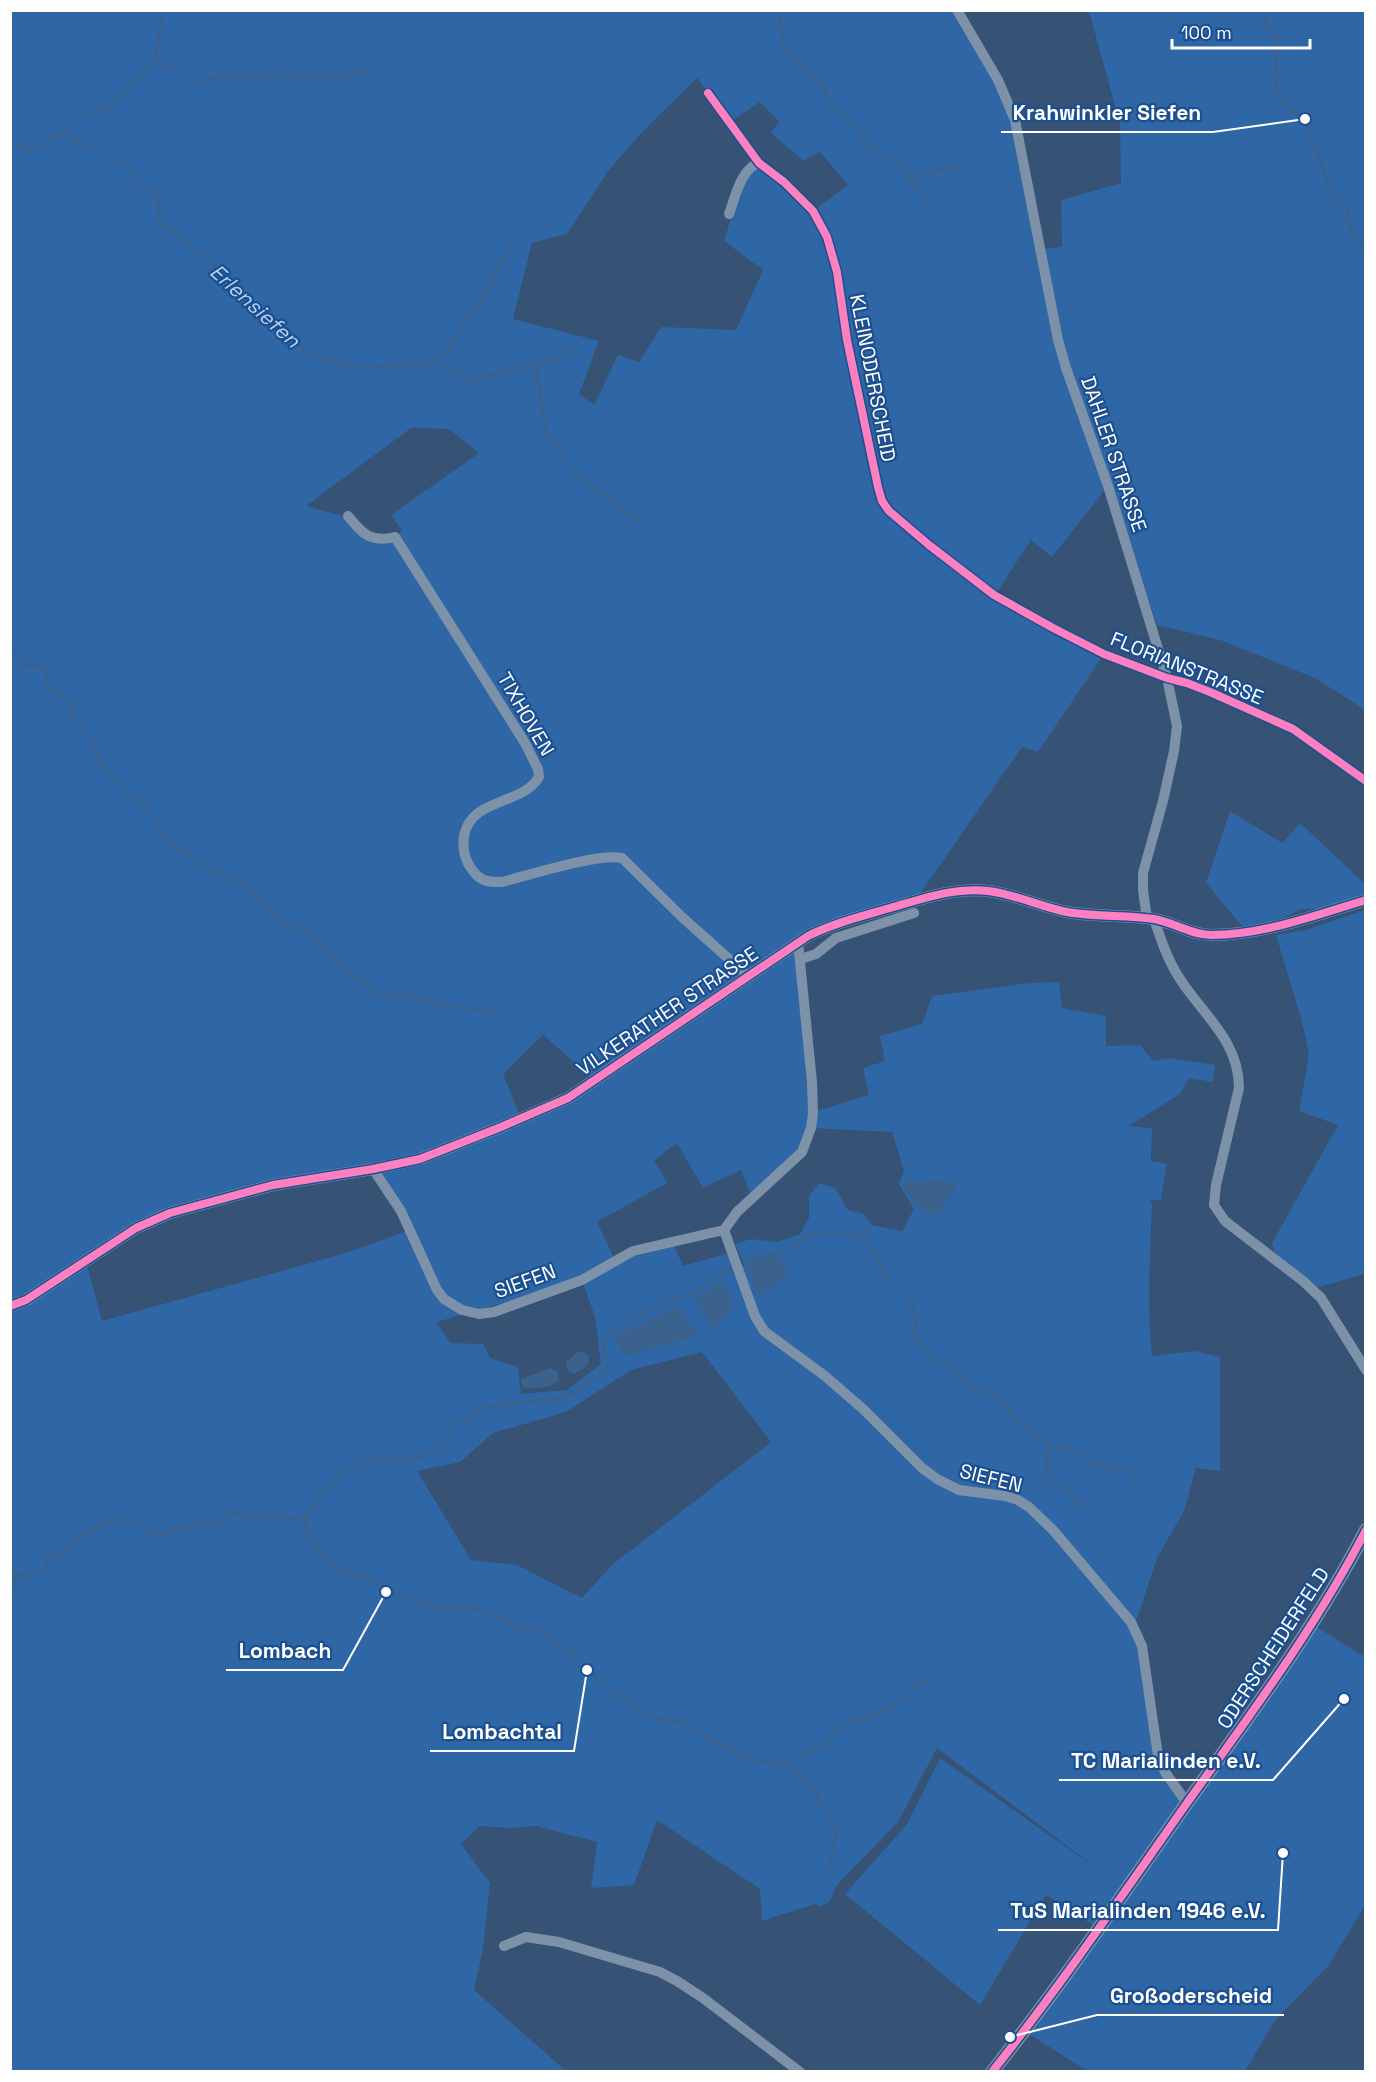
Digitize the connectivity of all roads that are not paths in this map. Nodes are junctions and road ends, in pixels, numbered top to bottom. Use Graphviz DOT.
graph roads {
  1 [pos="957,10"];
  2 [pos="708,93"];
  3 [pos="759,163"];
  4 [pos="729,214"];
  5 [pos="348,516"];
  6 [pos="1053,628"];
  7 [pos="1167,678"];
  8 [pos="1365,781"];
  9 [pos="1365,900"];
  10 [pos="910,917"];
  11 [pos="1150,919"];
  12 [pos="798,942"];
  13 [pos="801,959"];
  14 [pos="748,976"];
  15 [pos="373,1169"];
  16 [pos="724,1230"];
  17 [pos="10,1306"];
  18 [pos="1365,1370"];
  19 [pos="1365,1530"];
  20 [pos="1188,1803"];
  21 [pos="504,1946"];
  22 [pos="800,2072"];
  23 [pos="992,2072"];
  1 -- 7 [label="street, DAHLER STRASSE"];
  2 -- 3 [label="street, KLEINODERSCHEID"];
  3 -- 4 [label="street"];
  3 -- 6 [label="street, KLEINODERSCHEID"];
  5 -- 14 [label="street, TIXHOVEN"];
  6 -- 7 [label="street, FLORIANSTRASSE"];
  7 -- 8 [label="street, FLORIANSTRASSE"];
  7 -- 11 [label="street, DAHLER STRASSE"];
  9 -- 11 [label="street, VILKERATHER STRASSE"];
  10 -- 13 [label="street"];
  11 -- 12 [label="street, VILKERATHER STRASSE"];
  11 -- 18 [label="street, DAHLER STRASSE"];
  12 -- 13 [label="street"];
  12 -- 14 [label="street, VILKERATHER STRASSE"];
  13 -- 16 [label="street"];
  14 -- 15 [label="street, VILKERATHER STRASSE"];
  15 -- 16 [label="street, SIEFEN"];
  15 -- 17 [label="street, VILKERATHER STRASSE"];
  16 -- 20 [label="street, SIEFEN"];
  19 -- 20 [label="main road, ODERSCHEIDERFELD"];
  20 -- 23 [label="main road, ODERSCHEIDERFELD"];
  21 -- 22 [label="street"];
}
